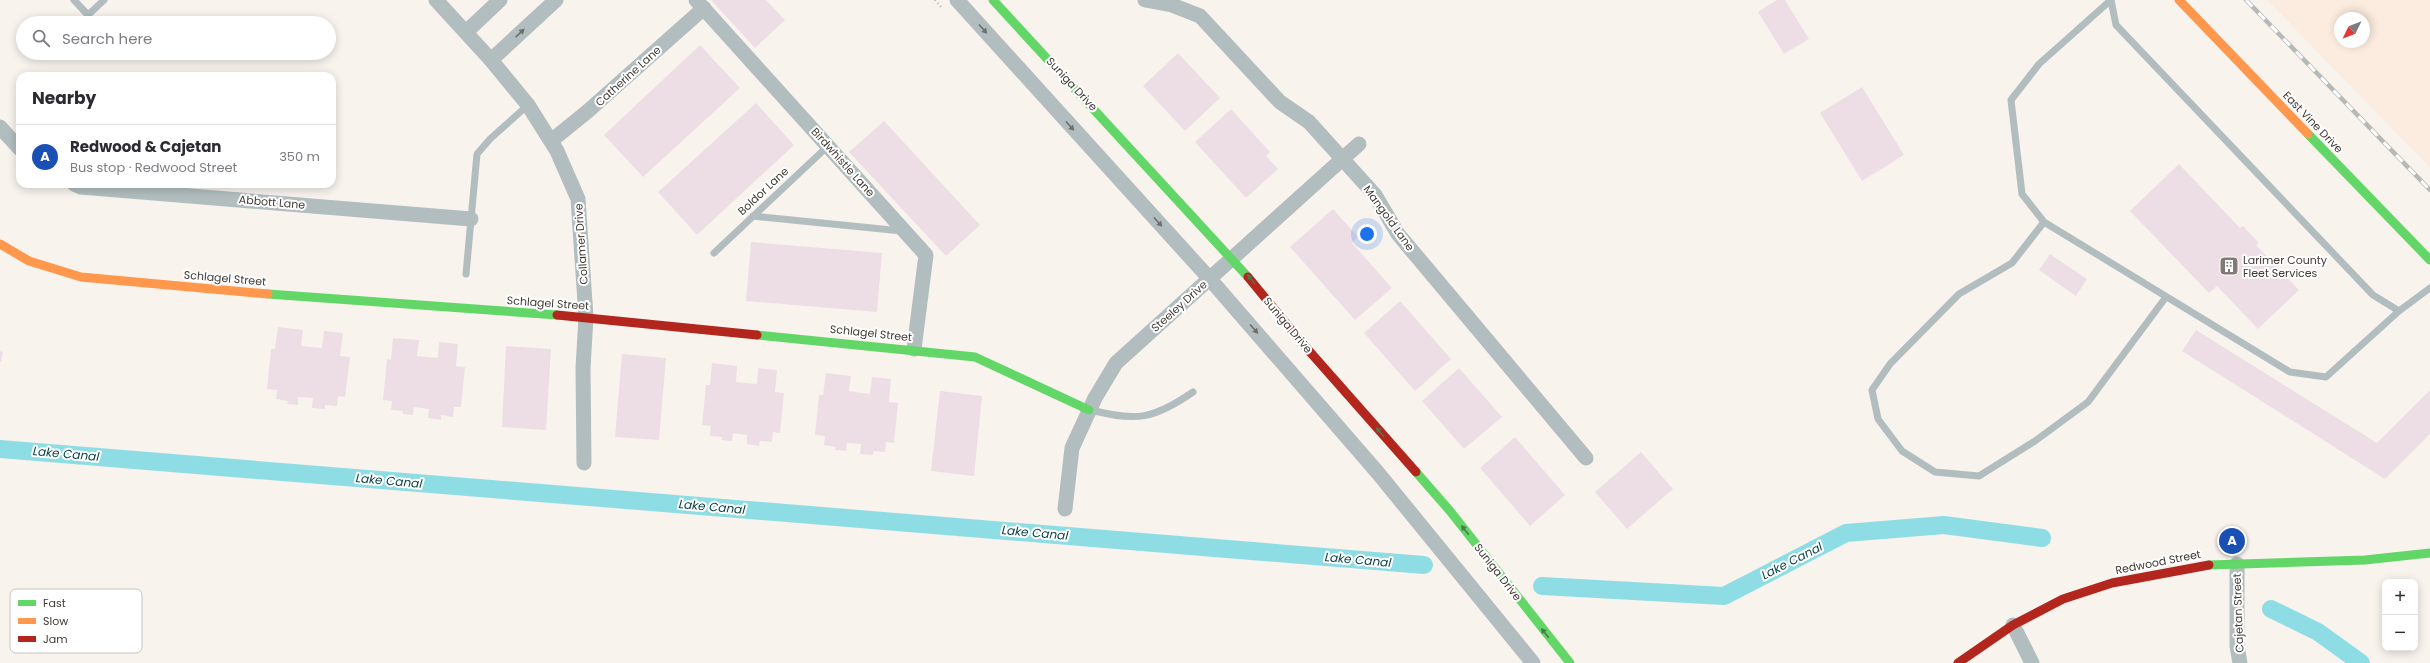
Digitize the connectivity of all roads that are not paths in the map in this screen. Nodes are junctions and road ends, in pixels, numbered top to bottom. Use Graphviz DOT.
graph roads {
  1 [pos="74,0"];
  2 [pos="104,0"];
  3 [pos="436,0"];
  4 [pos="500,0"];
  5 [pos="556,0"];
  6 [pos="957,0"];
  7 [pos="993,0"];
  8 [pos="1145,0"];
  9 [pos="2111,0"];
  10 [pos="2179,0"];
  11 [pos="700,4"];
  12 [pos="466,32"];
  13 [pos="491,60"];
  14 [pos="528,105"];
  15 [pos="0,128"];
  16 [pos="551,140"];
  17 [pos="1360,144"];
  18 [pos="16,145"];
  19 [pos="828,146"];
  20 [pos="1343,159"];
  21 [pos="101,188"];
  22 [pos="753,216"];
  23 [pos="471,219"];
  24 [pos="2044,222"];
  25 [pos="906,231"];
  26 [pos="0,244"];
  27 [pos="714,253"];
  28 [pos="1232,258"];
  29 [pos="2430,260"];
  30 [pos="466,274"];
  31 [pos="1209,278"];
  32 [pos="2430,288"];
  33 [pos="2166,297"];
  34 [pos="2399,310"];
  35 [pos="586,318"];
  36 [pos="914,349"];
  37 [pos="1193,392"];
  38 [pos="1089,410"];
  39 [pos="1586,458"];
  40 [pos="584,463"];
  41 [pos="1065,509"];
  42 [pos="2430,553"];
  43 [pos="2236,564"];
  44 [pos="2013,625"];
  45 [pos="1533,663"];
  46 [pos="1570,663"];
  47 [pos="1958,663"];
  48 [pos="2032,663"];
  49 [pos="2240,663"];
  1 -- 2 [label="lane"];
  3 -- 12 [label="street, Collamer Drive"];
  4 -- 12 [label="street"];
  13 -- 5 [label="street, one-way"];
  6 -- 31 [label="street, one-way"];
  7 -- 28 [label="street, Suniga Drive"];
  8 -- 20 [label="street, Mangold Lane"];
  9 -- 24 [label="lane"];
  9 -- 34 [label="lane"];
  10 -- 29 [label="street, East Vine Drive"];
  11 -- 16 [label="street, Catherine Lane"];
  11 -- 19 [label="street, Birdwhistle Lane"];
  12 -- 13 [label="street, Collamer Drive"];
  13 -- 14 [label="street, Collamer Drive"];
  14 -- 16 [label="street, Collamer Drive"];
  14 -- 23 [label="lane"];
  15 -- 18 [label="street"];
  16 -- 35 [label="street, Collamer Drive"];
  17 -- 20 [label="street, Steeley Drive"];
  19 -- 22 [label="lane, Boldor Lane"];
  19 -- 25 [label="street, Birdwhistle Lane"];
  20 -- 28 [label="street, Steeley Drive"];
  20 -- 39 [label="street, Mangold Lane"];
  21 -- 23 [label="street, Abbott Lane"];
  22 -- 25 [label="lane"];
  22 -- 27 [label="lane, Boldor Lane"];
  23 -- 30 [label="lane"];
  24 -- 33 [label="lane"];
  24 -- 33 [label="lane"];
  25 -- 36 [label="street, Birdwhistle Lane"];
  26 -- 35 [label="street, Schlagel Street"];
  28 -- 31 [label="street, Steeley Drive"];
  46 -- 28 [label="street, Suniga Drive, one-way"];
  31 -- 38 [label="street, Steeley Drive"];
  31 -- 45 [label="street, one-way"];
  32 -- 34 [label="lane"];
  33 -- 34 [label="lane"];
  35 -- 36 [label="street, Schlagel Street"];
  35 -- 40 [label="street, Collamer Drive"];
  36 -- 38 [label="street, Schlagel Street"];
  37 -- 38 [label="lane"];
  38 -- 41 [label="street, Steeley Drive"];
  42 -- 43 [label="street, Redwood Street"];
  43 -- 44 [label="street, Redwood Street"];
  43 -- 49 [label="street, Cajetan Street"];
  44 -- 47 [label="street, Redwood Street"];
  44 -- 48 [label="street"];
}
